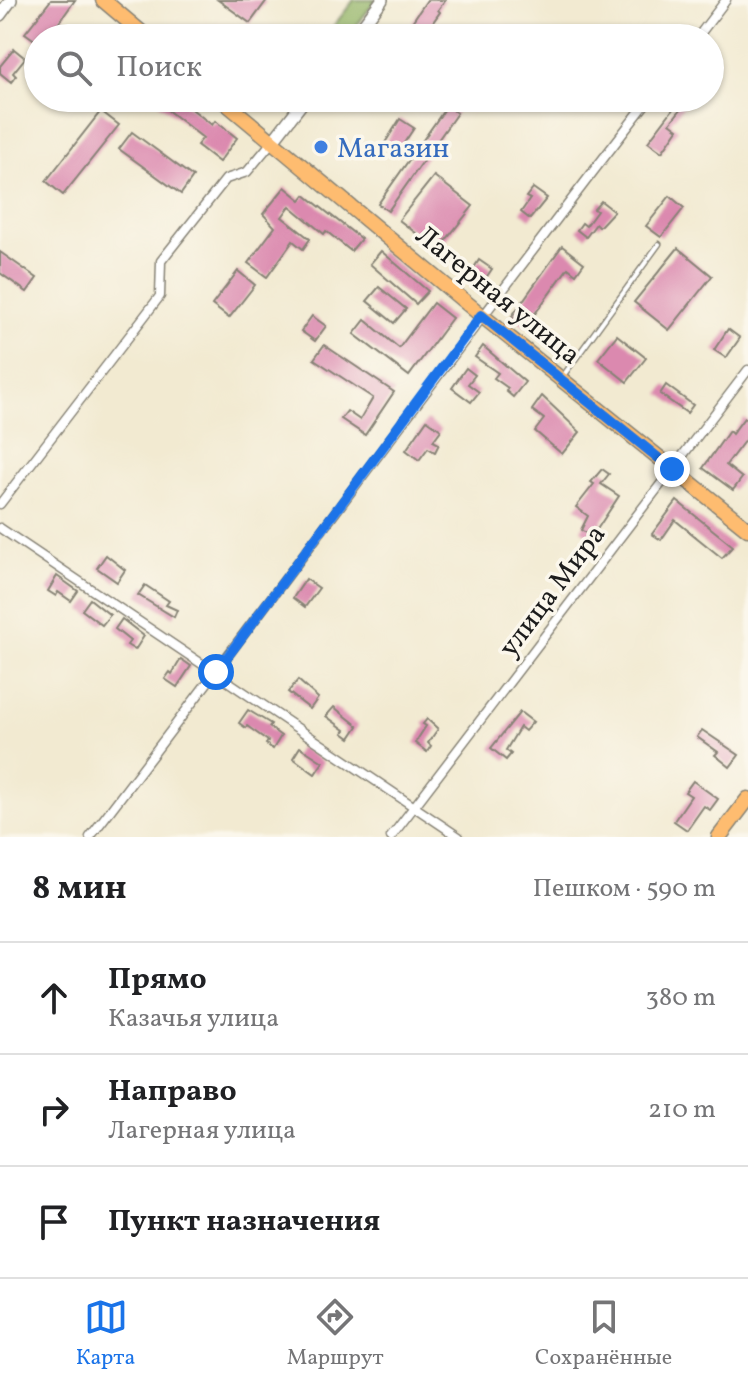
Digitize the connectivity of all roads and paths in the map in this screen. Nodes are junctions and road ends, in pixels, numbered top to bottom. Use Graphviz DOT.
graph roads {
  1 [pos="11,0"];
  2 [pos="103,0"];
  3 [pos="382,0"];
  4 [pos="726,0"];
  5 [pos="0,15"];
  6 [pos="131,24"];
  7 [pos="364,24"];
  8 [pos="708,24"];
  9 [pos="237,112"];
  10 [pos="295,112"];
  11 [pos="639,112"];
  12 [pos="272,142"];
  13 [pos="659,244"];
  14 [pos="481,315"];
  15 [pos="748,370"];
  16 [pos="562,378"];
  17 [pos="672,469"];
  18 [pos="0,504"];
  19 [pos="0,528"];
  20 [pos="748,529"];
  21 [pos="216,672"];
  22 [pos="748,799"];
  23 [pos="414,807"];
  24 [pos="90,837"];
  25 [pos="391,837"];
  26 [pos="459,837"];
  27 [pos="719,837"];
  1 -- 5 [label="street"];
  2 -- 6 [label="main road"];
  3 -- 7 [label="street"];
  4 -- 8 [label="street"];
  9 -- 12 [label="main road, Лагерная улица"];
  10 -- 12 [label="street"];
  11 -- 14 [label="street"];
  12 -- 14 [label="main road, Лагерная улица"];
  12 -- 18 [label="street"];
  13 -- 16 [label="lane"];
  14 -- 16 [label="main road, Лагерная улица"];
  14 -- 21 [label="street"];
  15 -- 17 [label="street, улица Мира"];
  16 -- 17 [label="main road, Лагерная улица"];
  17 -- 20 [label="main road, Лагерная улица"];
  17 -- 23 [label="street, улица Мира"];
  19 -- 21 [label="street"];
  21 -- 23 [label="street"];
  21 -- 24 [label="street"];
  22 -- 27 [label="main road"];
  23 -- 25 [label="street, улица Мира"];
  23 -- 26 [label="street"];
}
